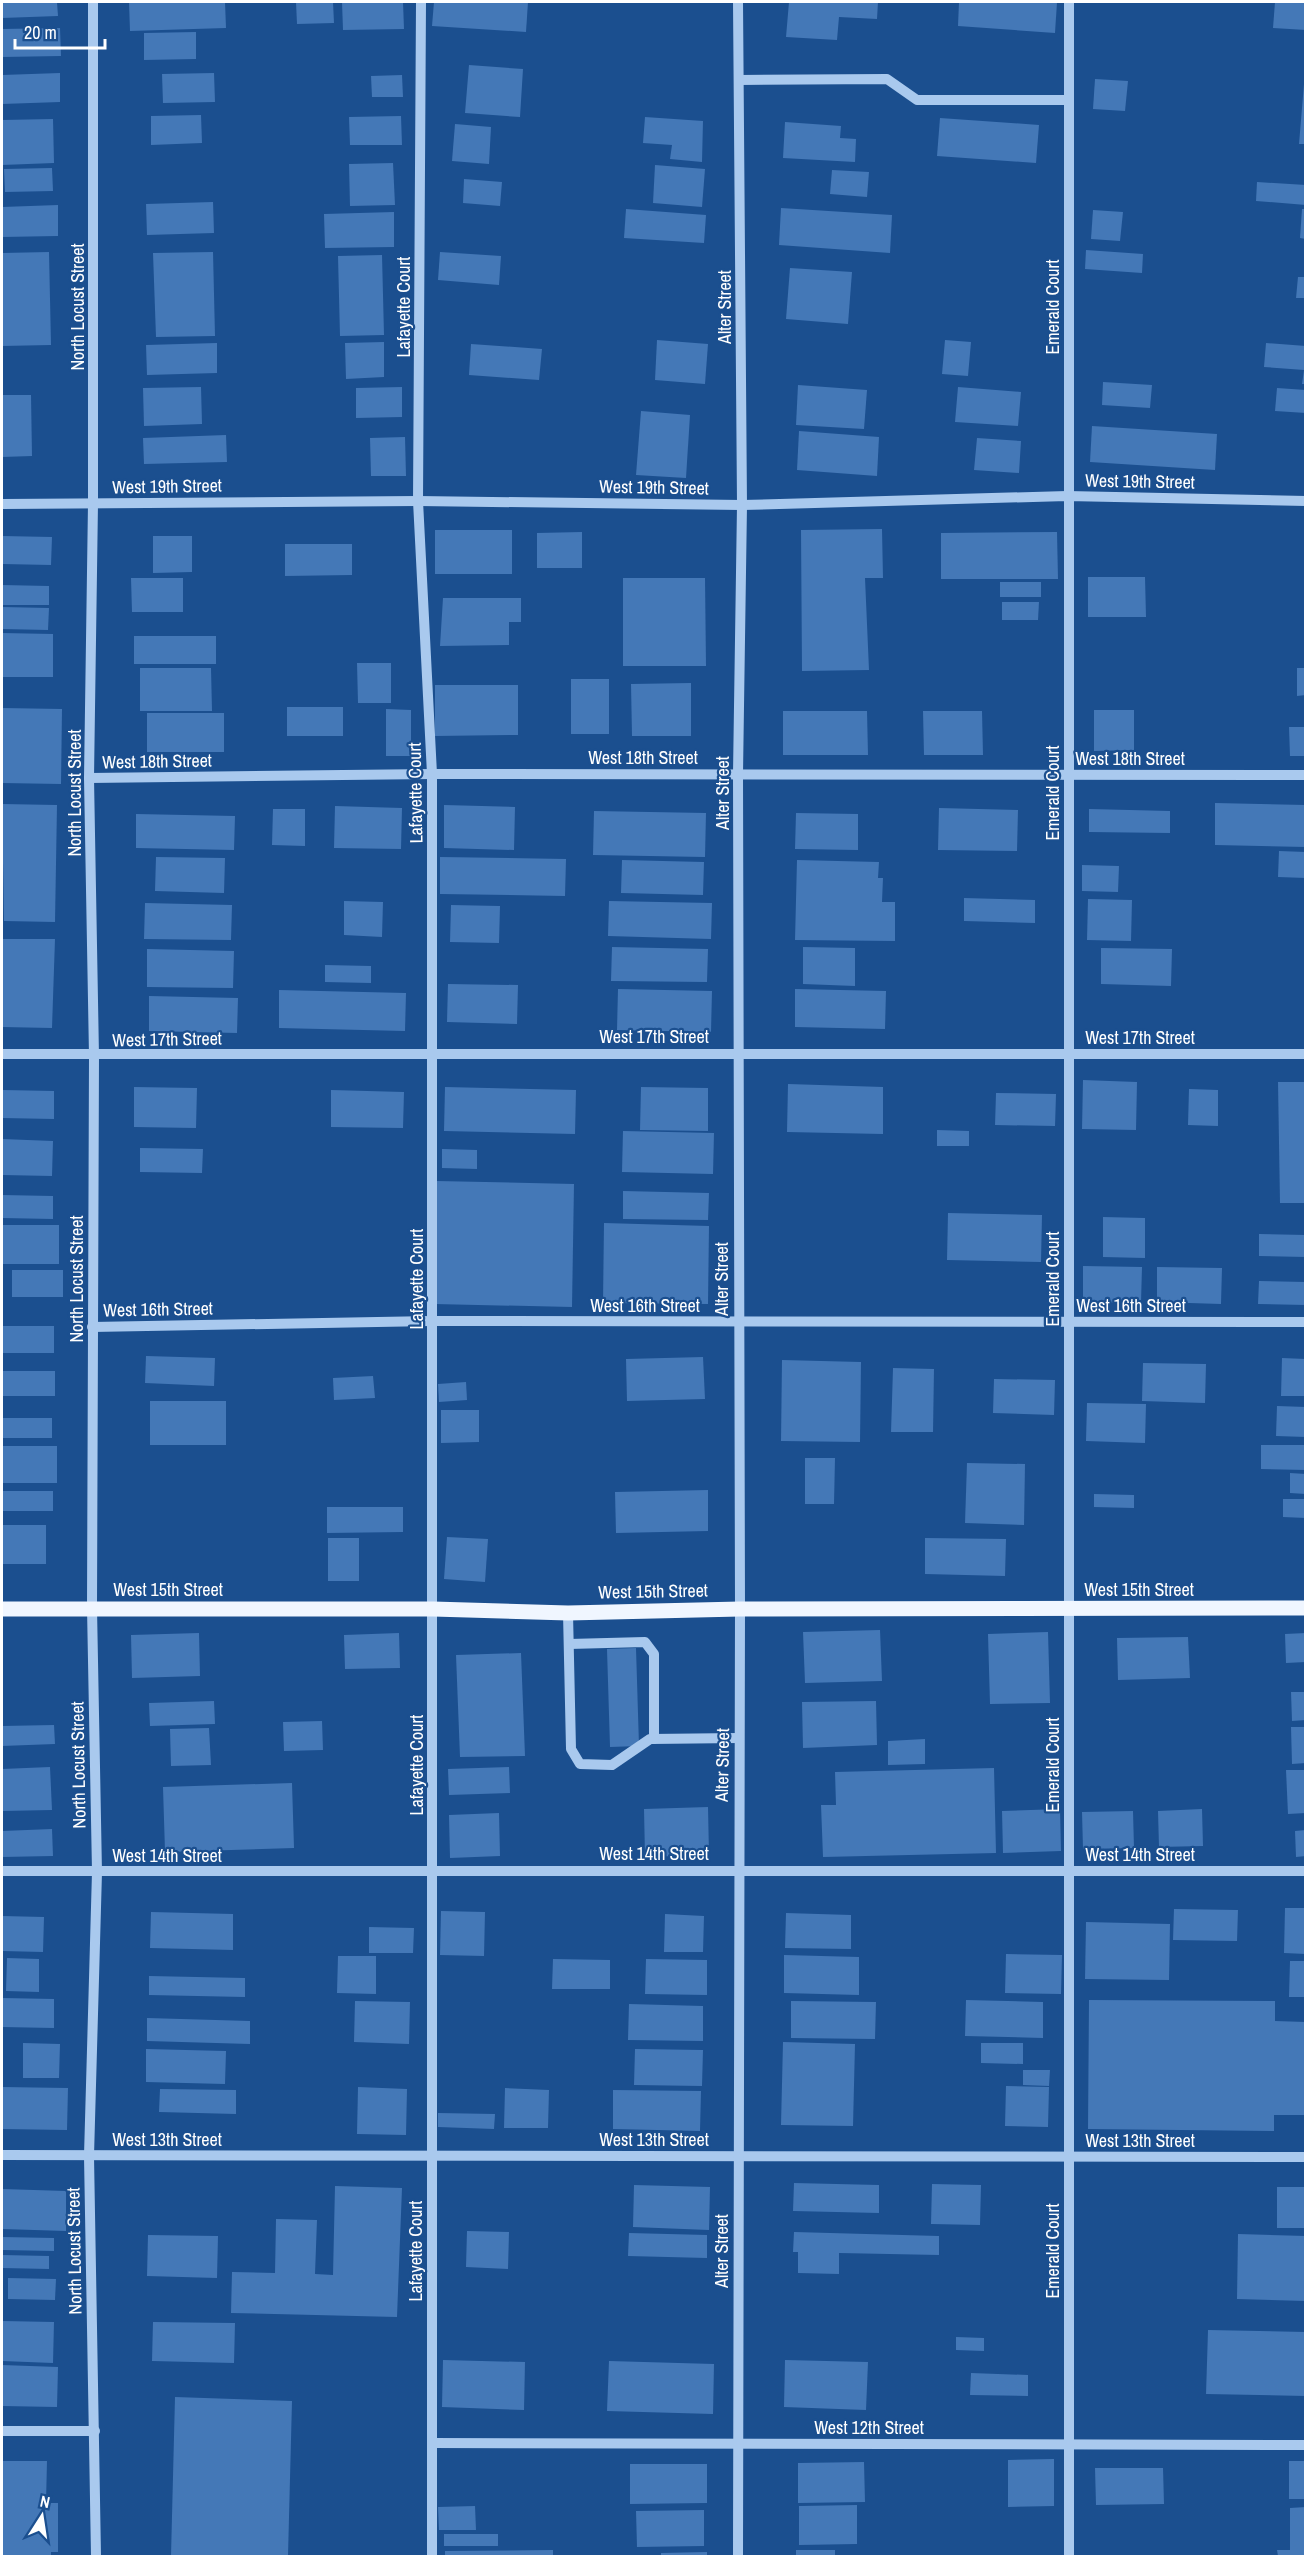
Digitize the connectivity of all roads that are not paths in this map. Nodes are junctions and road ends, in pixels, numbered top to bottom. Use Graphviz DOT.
graph roads {
  1 [pos="93,2"];
  2 [pos="422,2"];
  3 [pos="738,2"];
  4 [pos="1069,2"];
  5 [pos="739,80"];
  6 [pos="1069,100"];
  7 [pos="1067,496"];
  8 [pos="418,501"];
  9 [pos="1305,501"];
  10 [pos="93,503"];
  11 [pos="2,504"];
  12 [pos="742,505"];
  13 [pos="432,774"];
  14 [pos="738,774"];
  15 [pos="1069,774"];
  16 [pos="1305,775"];
  17 [pos="90,778"];
  18 [pos="432,1052"];
  19 [pos="738,1053"];
  20 [pos="1069,1053"];
  21 [pos="2,1054"];
  22 [pos="1305,1054"];
  23 [pos="94,1056"];
  24 [pos="432,1321"];
  25 [pos="738,1321"];
  26 [pos="1069,1322"];
  27 [pos="1305,1322"];
  28 [pos="92,1327"];
  29 [pos="92,1608"];
  30 [pos="1305,1608"];
  31 [pos="2,1609"];
  32 [pos="433,1609"];
  33 [pos="740,1609"];
  34 [pos="1069,1609"];
  35 [pos="568,1612"];
  36 [pos="569,1644"];
  37 [pos="739,1738"];
  38 [pos="654,1739"];
  39 [pos="432,1869"];
  40 [pos="738,1870"];
  41 [pos="1069,1870"];
  42 [pos="2,1871"];
  43 [pos="1305,1871"];
  44 [pos="97,1872"];
  45 [pos="432,2155"];
  46 [pos="2,2156"];
  47 [pos="89,2156"];
  48 [pos="738,2156"];
  49 [pos="1069,2156"];
  50 [pos="1305,2157"];
  51 [pos="2,2431"];
  52 [pos="95,2431"];
  53 [pos="432,2443"];
  54 [pos="738,2444"];
  55 [pos="1069,2444"];
  56 [pos="1305,2445"];
  57 [pos="96,2556"];
  58 [pos="432,2556"];
  59 [pos="738,2556"];
  60 [pos="1069,2556"];
  1 -- 10 [label="street, North Locust Street"];
  2 -- 8 [label="street, Lafayette Court"];
  3 -- 5 [label="street, Alter Street"];
  4 -- 6 [label="street, Emerald Court"];
  5 -- 6 [label="street"];
  5 -- 12 [label="street, Alter Street"];
  6 -- 7 [label="street, Emerald Court"];
  7 -- 9 [label="street, West 19th Street"];
  7 -- 12 [label="street, West 19th Street"];
  7 -- 15 [label="street, Emerald Court"];
  8 -- 10 [label="street, West 19th Street"];
  8 -- 12 [label="street, West 19th Street"];
  8 -- 13 [label="street, Lafayette Court"];
  10 -- 11 [label="street, West 19th Street"];
  10 -- 17 [label="street, North Locust Street"];
  12 -- 14 [label="street, Alter Street"];
  13 -- 14 [label="street, West 18th Street"];
  13 -- 17 [label="street, West 18th Street"];
  13 -- 18 [label="street, Lafayette Court"];
  14 -- 15 [label="street, West 18th Street"];
  14 -- 19 [label="street, Alter Street"];
  15 -- 16 [label="street, West 18th Street"];
  15 -- 20 [label="street, Emerald Court"];
  17 -- 23 [label="street, North Locust Street"];
  18 -- 19 [label="street, West 17th Street"];
  18 -- 23 [label="street, West 17th Street"];
  18 -- 24 [label="street, Lafayette Court"];
  19 -- 20 [label="street, West 17th Street"];
  19 -- 25 [label="street, Alter Street"];
  20 -- 22 [label="street, West 17th Street"];
  20 -- 26 [label="street, Emerald Court"];
  21 -- 23 [label="street, West 17th Street"];
  23 -- 28 [label="street, North Locust Street"];
  24 -- 25 [label="street, West 16th Street"];
  24 -- 28 [label="street, West 16th Street"];
  24 -- 32 [label="street, Lafayette Court"];
  25 -- 26 [label="street, West 16th Street"];
  25 -- 33 [label="street, Alter Street"];
  26 -- 27 [label="street, West 16th Street"];
  26 -- 34 [label="street, Emerald Court"];
  28 -- 29 [label="street, North Locust Street"];
  29 -- 31 [label="main road, West 15th Street"];
  29 -- 32 [label="main road, West 15th Street"];
  29 -- 44 [label="street, North Locust Street"];
  30 -- 34 [label="main road, West 15th Street"];
  32 -- 35 [label="main road, West 15th Street"];
  32 -- 39 [label="street, Lafayette Court"];
  33 -- 34 [label="main road, West 15th Street"];
  33 -- 35 [label="main road, West 15th Street"];
  33 -- 37 [label="street, Alter Street"];
  34 -- 41 [label="street, Emerald Court"];
  35 -- 36 [label="street"];
  36 -- 38 [label="street"];
  36 -- 38 [label="street"];
  37 -- 38 [label="street"];
  37 -- 40 [label="street, Alter Street"];
  39 -- 40 [label="street, West 14th Street"];
  39 -- 44 [label="street, West 14th Street"];
  39 -- 45 [label="street, Lafayette Court"];
  40 -- 41 [label="street, West 14th Street"];
  40 -- 48 [label="street, Alter Street"];
  41 -- 43 [label="street, West 14th Street"];
  41 -- 49 [label="street, Emerald Court"];
  42 -- 44 [label="street, West 14th Street"];
  44 -- 47 [label="street, North Locust Street"];
  45 -- 47 [label="street, West 13th Street"];
  45 -- 48 [label="street, West 13th Street"];
  45 -- 53 [label="street, Lafayette Court"];
  46 -- 47 [label="street, West 13th Street"];
  47 -- 52 [label="street, North Locust Street"];
  48 -- 49 [label="street, West 13th Street"];
  48 -- 54 [label="street, Alter Street"];
  49 -- 50 [label="street, West 13th Street"];
  49 -- 55 [label="street, Emerald Court"];
  51 -- 52 [label="street"];
  52 -- 57 [label="street, North Locust Street"];
  53 -- 54 [label="street, West 12th Street"];
  53 -- 58 [label="street, Lafayette Court"];
  54 -- 55 [label="street, West 12th Street"];
  54 -- 59 [label="street, Alter Street"];
  55 -- 56 [label="street, West 12th Street"];
  55 -- 60 [label="street, Emerald Court"];
}
